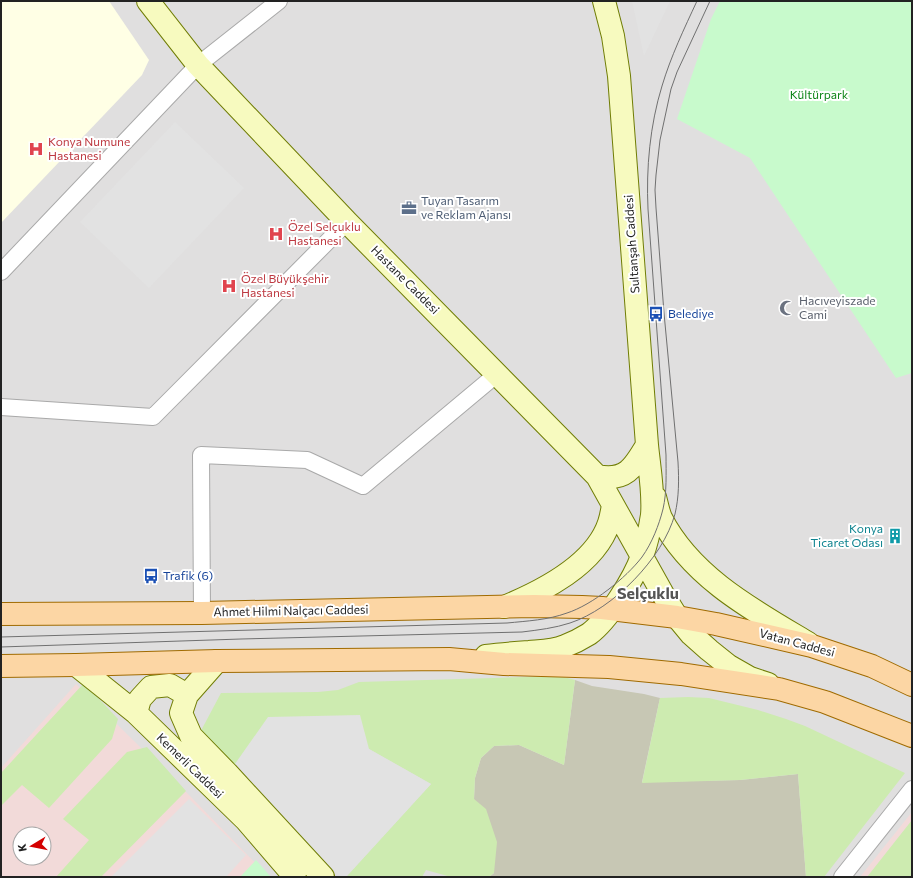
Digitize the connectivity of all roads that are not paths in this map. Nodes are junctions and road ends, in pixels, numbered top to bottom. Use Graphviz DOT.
graph roads {
  1 [pos="148,1"];
  2 [pos="279,1"];
  3 [pos="604,1"];
  4 [pos="198,65"];
  5 [pos="347,222"];
  6 [pos="1,272"];
  7 [pos="497,374"];
  8 [pos="1,407"];
  9 [pos="647,445"];
  10 [pos="597,476"];
  11 [pos="652,489"];
  12 [pos="613,505"];
  13 [pos="642,556"];
  14 [pos="503,607"];
  15 [pos="612,609"];
  16 [pos="202,613"];
  17 [pos="1,614"];
  18 [pos="677,617"];
  19 [pos="812,646"];
  20 [pos="449,659"];
  21 [pos="217,661"];
  22 [pos="76,665"];
  23 [pos="1,666"];
  24 [pos="912,685"];
  25 [pos="779,689"];
  26 [pos="187,695"];
  27 [pos="136,713"];
  28 [pos="912,736"];
  29 [pos="912,789"];
  30 [pos="295,877"];
  31 [pos="323,877"];
  32 [pos="842,877"];
  1 -- 4 [label="street, Hastane Caddesi"];
  2 -- 4 [label="street"];
  3 -- 9 [label="street, Sultanşah Caddesi"];
  4 -- 5 [label="street, Hastane Caddesi"];
  4 -- 6 [label="street"];
  5 -- 7 [label="street, Hastane Caddesi"];
  5 -- 8 [label="street"];
  7 -- 10 [label="street, Hastane Caddesi"];
  7 -- 16 [label="street"];
  9 -- 10 [label="street"];
  9 -- 11 [label="street, Sultanşah Caddesi"];
  10 -- 12 [label="street, Hastane Caddesi"];
  11 -- 13 [label="street"];
  11 -- 19 [label="street"];
  12 -- 13 [label="street, Hastane Caddesi"];
  12 -- 14 [label="street"];
  13 -- 15 [label="street"];
  13 -- 18 [label="street, Hastane Caddesi"];
  14 -- 15 [label="main road, Ahmet Hilmi Nalçacı Caddesi"];
  14 -- 16 [label="main road, Ahmet Hilmi Nalçacı Caddesi"];
  15 -- 18 [label="main road, Vatan Caddesi"];
  15 -- 20 [label="street"];
  16 -- 17 [label="main road, Ahmet Hilmi Nalçacı Caddesi"];
  18 -- 19 [label="main road, Vatan Caddesi"];
  18 -- 25 [label="street, Hastane Caddesi"];
  19 -- 24 [label="main road, Vatan Caddesi"];
  20 -- 21 [label="main road"];
  20 -- 25 [label="main road"];
  21 -- 22 [label="main road"];
  21 -- 26 [label="street, Kemerli Caddesi"];
  22 -- 23 [label="main road"];
  22 -- 27 [label="street, Kemerli Caddesi"];
  25 -- 28 [label="main road"];
  26 -- 27 [label="street"];
  26 -- 31 [label="street, Kemerli Caddesi"];
  27 -- 30 [label="street, Kemerli Caddesi"];
  29 -- 32 [label="street"];
}
